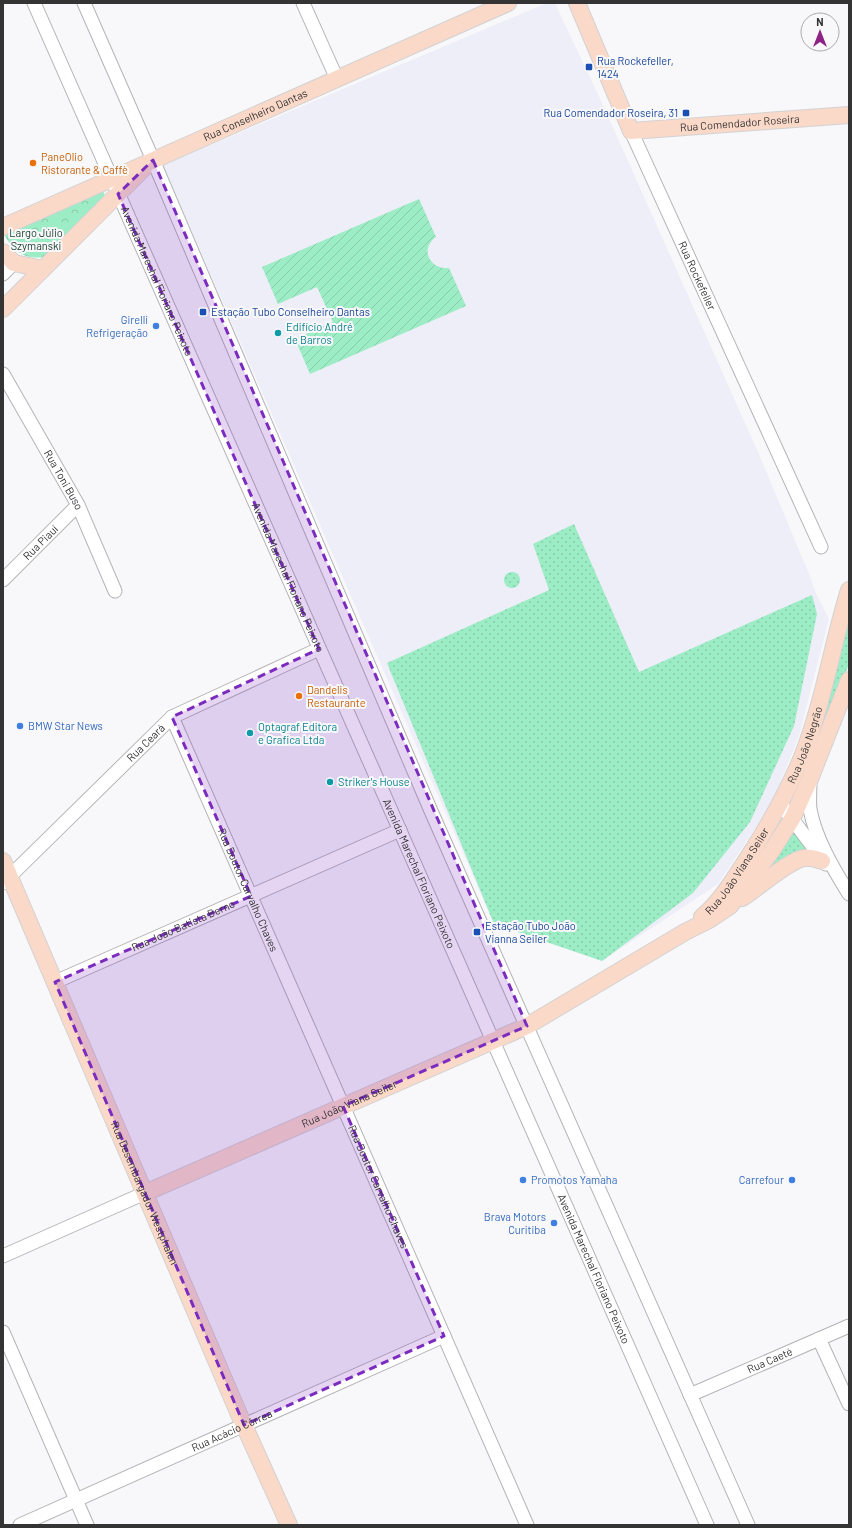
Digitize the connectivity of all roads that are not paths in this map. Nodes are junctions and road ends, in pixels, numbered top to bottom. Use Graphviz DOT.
graph roads {
  1 [pos="34,3"];
  2 [pos="84,3"];
  3 [pos="303,3"];
  4 [pos="508,3"];
  5 [pos="577,3"];
  6 [pos="337,79"];
  7 [pos="849,115"];
  8 [pos="631,132"];
  9 [pos="153,160"];
  10 [pos="112,179"];
  11 [pos="118,194"];
  12 [pos="3,227"];
  13 [pos="7,263"];
  14 [pos="43,269"];
  15 [pos="3,309"];
  16 [pos="3,374"];
  17 [pos="78,505"];
  18 [pos="821,547"];
  19 [pos="3,580"];
  20 [pos="849,590"];
  21 [pos="115,591"];
  22 [pos="319,649"];
  23 [pos="849,680"];
  24 [pos="172,717"];
  25 [pos="810,779"];
  26 [pos="780,803"];
  27 [pos="792,819"];
  28 [pos="400,830"];
  29 [pos="3,861"];
  30 [pos="822,861"];
  31 [pos="6,880"];
  32 [pos="841,881"];
  33 [pos="849,894"];
  34 [pos="251,896"];
  35 [pos="730,906"];
  36 [pos="685,932"];
  37 [pos="55,982"];
  38 [pos="527,1026"];
  39 [pos="493,1041"];
  40 [pos="343,1106"];
  41 [pos="145,1193"];
  42 [pos="3,1256"];
  43 [pos="849,1326"];
  44 [pos="3,1332"];
  45 [pos="444,1336"];
  46 [pos="819,1339"];
  47 [pos="690,1395"];
  48 [pos="849,1404"];
  49 [pos="244,1425"];
  50 [pos="76,1500"];
  51 [pos="748,1524"];
  52 [pos="20,1525"];
  53 [pos="87,1525"];
  54 [pos="289,1525"];
  55 [pos="527,1525"];
  56 [pos="707,1525"];
  1 -- 10 [label="street, Avenida Marechal Floriano Peixoto"];
  2 -- 9 [label="street"];
  3 -- 6 [label="street"];
  4 -- 6 [label="main road, Rua Conselheiro Dantas"];
  5 -- 8 [label="main road, Rua Rockefeller"];
  6 -- 9 [label="main road, Rua Conselheiro Dantas"];
  7 -- 8 [label="main road, Rua Comendador Roseira"];
  8 -- 18 [label="street, Rua Rockefeller"];
  9 -- 10 [label="main road, Rua Conselheiro Dantas"];
  9 -- 11 [label="main road"];
  9 -- 38 [label="street"];
  10 -- 11 [label="street, Avenida Marechal Floriano Peixoto"];
  10 -- 12 [label="main road, Rua Conselheiro Dantas"];
  11 -- 14 [label="main road"];
  11 -- 22 [label="street, Avenida Marechal Floriano Peixoto"];
  13 -- 14 [label="main road"];
  14 -- 15 [label="main road"];
  16 -- 17 [label="street, Rua Toni Buso"];
  17 -- 19 [label="street, Rua Piauí"];
  17 -- 21 [label="street, Rua Toni Buso"];
  20 -- 26 [label="main road, Rua João Negrão"];
  22 -- 24 [label="street, Rua Ceará"];
  22 -- 28 [label="street, Avenida Marechal Floriano Peixoto"];
  23 -- 25 [label="main road, Rua João Viana Seiler"];
  24 -- 31 [label="street, Rua Ceará"];
  24 -- 34 [label="street, Rua Doutor Carvalho Chaves"];
  25 -- 27 [label="main road, Rua João Viana Seiler"];
  25 -- 32 [label="street, Rua João Negrão"];
  26 -- 27 [label="street, Rua João Negrão"];
  26 -- 36 [label="main road, Rua João Viana Seiler"];
  27 -- 30 [label="street, Rua João Negrão"];
  27 -- 35 [label="main road, Rua João Viana Seiler"];
  28 -- 34 [label="street, Rua João Batista Berno"];
  28 -- 39 [label="street, Avenida Marechal Floriano Peixoto"];
  29 -- 31 [label="main road, Rua Desembargador Westphalen"];
  30 -- 32 [label="street, Rua João Negrão"];
  30 -- 35 [label="main road"];
  31 -- 37 [label="main road, Rua Desembargador Westphalen"];
  32 -- 33 [label="street, Rua João Negrão"];
  34 -- 37 [label="street, Rua João Batista Berno"];
  34 -- 40 [label="street, Rua Doutor Carvalho Chaves"];
  35 -- 36 [label="main road, Rua João Viana Seiler"];
  36 -- 38 [label="main road, Rua João Viana Seiler"];
  37 -- 41 [label="main road, Rua Desembargador Westphalen"];
  38 -- 39 [label="main road, Rua João Viana Seiler"];
  38 -- 47 [label="street"];
  39 -- 40 [label="main road, Rua João Viana Seiler"];
  39 -- 56 [label="street, Avenida Marechal Floriano Peixoto"];
  40 -- 41 [label="main road, Rua João Viana Seiler"];
  40 -- 45 [label="street, Rua Doutor Carvalho Chaves"];
  41 -- 42 [label="street, Rua João Viana Seiler"];
  41 -- 49 [label="main road, Rua Desembargador Westphalen"];
  43 -- 46 [label="street, Rua Caeté"];
  44 -- 50 [label="street"];
  45 -- 49 [label="street, Rua Acácio Côrrea"];
  45 -- 55 [label="street, Rua Doutor Carvalho Chaves"];
  46 -- 47 [label="street, Rua Caeté"];
  46 -- 48 [label="street"];
  47 -- 51 [label="street"];
  49 -- 50 [label="street, Rua Acácio Côrrea"];
  49 -- 54 [label="main road, Rua Desembargador Westphalen"];
  50 -- 52 [label="street, Rua Acácio Côrrea"];
  50 -- 53 [label="street"];
}
